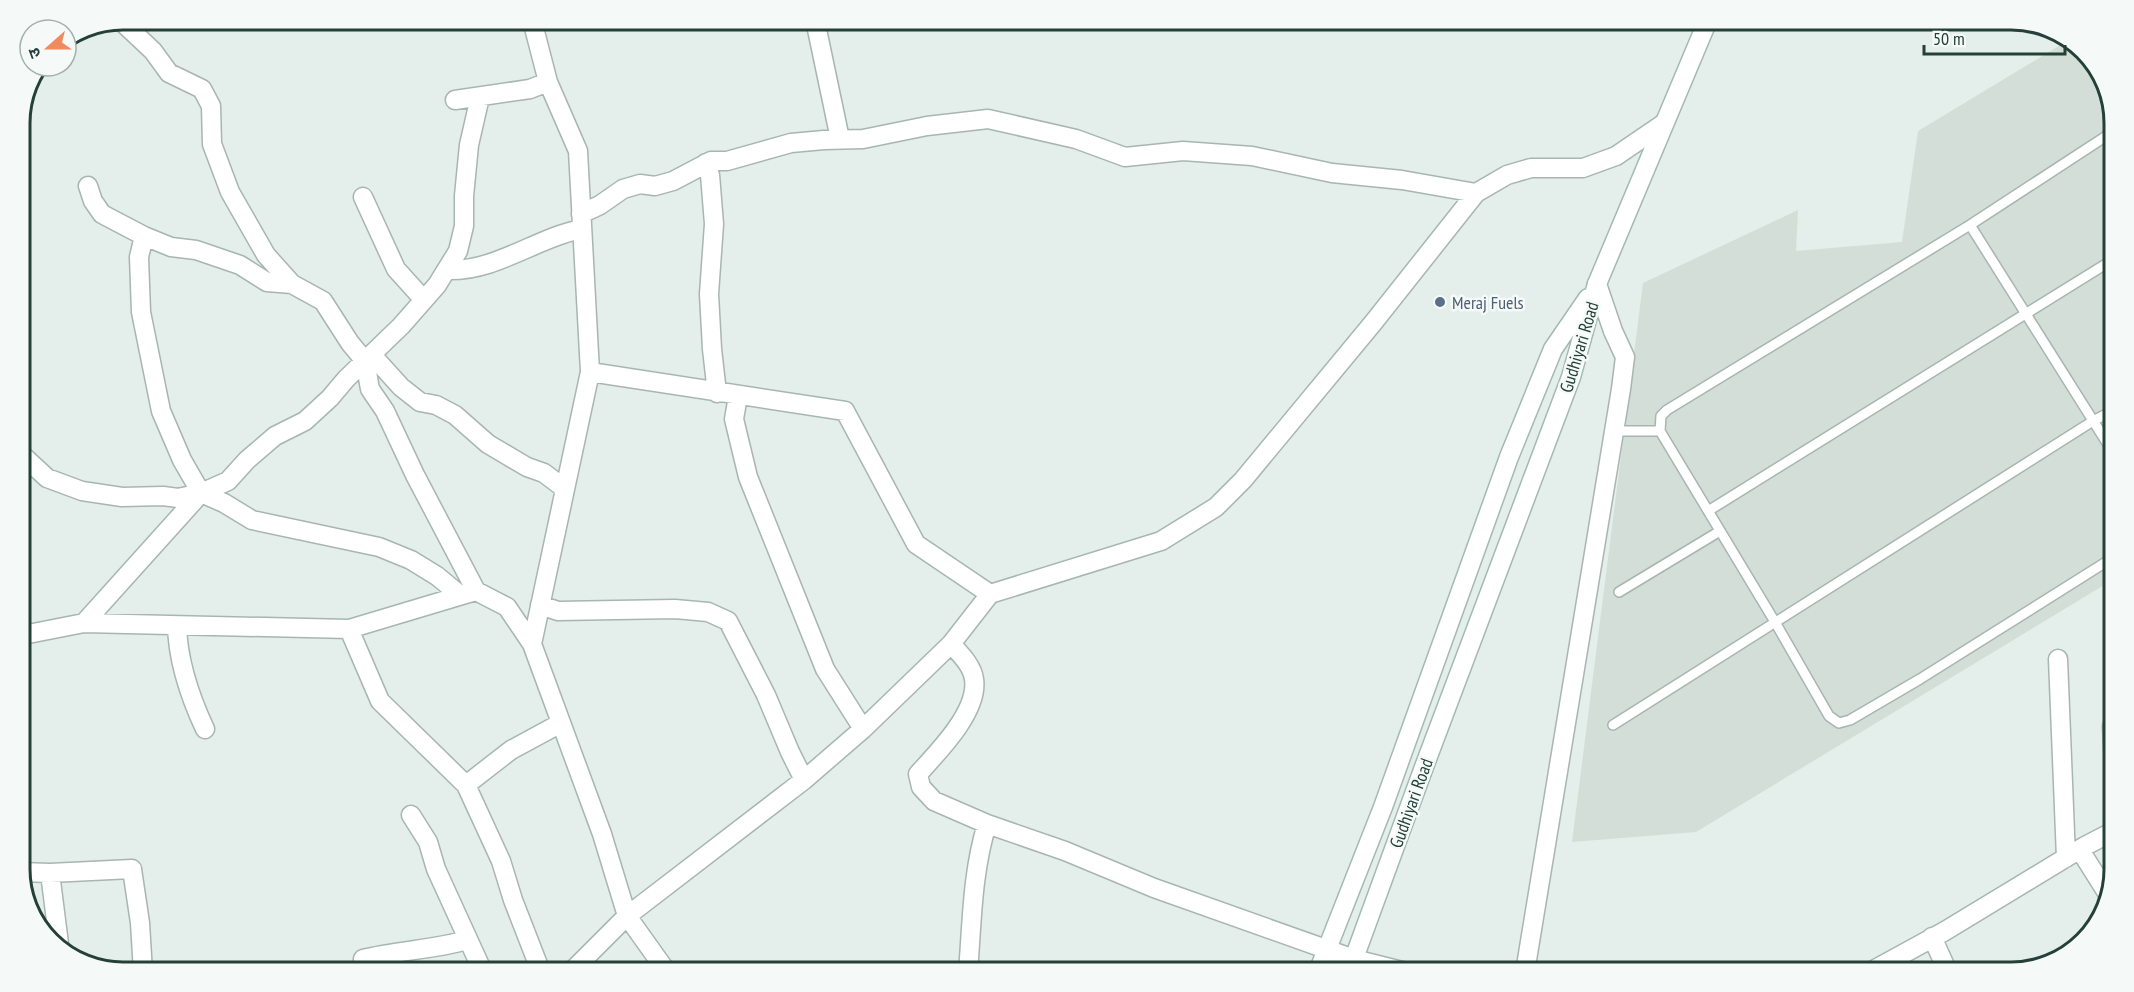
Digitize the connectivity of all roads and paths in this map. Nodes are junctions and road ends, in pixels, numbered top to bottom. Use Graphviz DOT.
graph roads {
  1 [pos="131,30"];
  2 [pos="535,30"];
  3 [pos="817,30"];
  4 [pos="1705,30"];
  5 [pos="548,82"];
  6 [pos="480,97"];
  7 [pos="455,100"];
  8 [pos="1664,124"];
  9 [pos="2104,138"];
  10 [pos="840,139"];
  11 [pos="706,163"];
  12 [pos="88,186"];
  13 [pos="1476,193"];
  14 [pos="363,197"];
  15 [pos="581,221"];
  16 [pos="1970,225"];
  17 [pos="144,236"];
  18 [pos="2104,265"];
  19 [pos="447,270"];
  20 [pos="292,284"];
  21 [pos="1597,284"];
  22 [pos="424,300"];
  23 [pos="2027,313"];
  24 [pos="369,358"];
  25 [pos="590,372"];
  26 [pos="717,393"];
  27 [pos="738,396"];
  28 [pos="2104,415"];
  29 [pos="2093,421"];
  30 [pos="1614,431"];
  31 [pos="1660,431"];
  32 [pos="2104,438"];
  33 [pos="30,463"];
  34 [pos="565,489"];
  35 [pos="201,493"];
  36 [pos="1708,511"];
  37 [pos="1720,531"];
  38 [pos="2104,563"];
  39 [pos="1619,592"];
  40 [pos="468,593"];
  41 [pos="990,594"];
  42 [pos="540,605"];
  43 [pos="1775,622"];
  44 [pos="84,623"];
  45 [pos="177,626"];
  46 [pos="350,629"];
  47 [pos="30,634"];
  48 [pos="532,644"];
  49 [pos="951,644"];
  50 [pos="2058,659"];
  51 [pos="561,723"];
  52 [pos="1613,725"];
  53 [pos="205,729"];
  54 [pos="863,729"];
  55 [pos="804,780"];
  56 [pos="466,785"];
  57 [pos="411,815"];
  58 [pos="987,824"];
  59 [pos="2104,837"];
  60 [pos="2073,854"];
  61 [pos="30,872"];
  62 [pos="50,873"];
  63 [pos="2102,888"];
  64 [pos="627,916"];
  65 [pos="58,935"];
  66 [pos="1932,937"];
  67 [pos="467,940"];
  68 [pos="1328,949"];
  69 [pos="363,959"];
  70 [pos="142,962"];
  71 [pos="478,962"];
  72 [pos="537,962"];
  73 [pos="582,962"];
  74 [pos="660,962"];
  75 [pos="969,962"];
  76 [pos="1322,962"];
  77 [pos="1348,962"];
  78 [pos="1353,962"];
  79 [pos="1527,962"];
  80 [pos="1888,962"];
  81 [pos="1943,962"];
  1 -- 20 [label="street"];
  2 -- 5 [label="street"];
  3 -- 10 [label="street"];
  4 -- 8 [label="street"];
  5 -- 6 [label="street"];
  5 -- 15 [label="street"];
  6 -- 7 [label="street"];
  6 -- 19 [label="street"];
  8 -- 13 [label="street"];
  8 -- 21 [label="street"];
  9 -- 16 [label="lane"];
  10 -- 11 [label="street"];
  10 -- 13 [label="street"];
  11 -- 15 [label="street"];
  11 -- 26 [label="street"];
  12 -- 17 [label="street"];
  13 -- 41 [label="street"];
  14 -- 22 [label="street"];
  15 -- 19 [label="street"];
  15 -- 25 [label="street"];
  16 -- 23 [label="lane"];
  16 -- 31 [label="lane"];
  17 -- 20 [label="street"];
  17 -- 35 [label="street"];
  18 -- 23 [label="lane"];
  19 -- 22 [label="street"];
  20 -- 24 [label="street"];
  21 -- 30 [label="street"];
  21 -- 68 [label="street, Gudhiyari Road"];
  21 -- 78 [label="street, Gudhiyari Road"];
  22 -- 24 [label="street"];
  23 -- 29 [label="lane"];
  23 -- 36 [label="lane"];
  24 -- 34 [label="street"];
  24 -- 35 [label="street"];
  24 -- 40 [label="street"];
  25 -- 26 [label="street"];
  25 -- 34 [label="street"];
  26 -- 27 [label="street"];
  27 -- 41 [label="street"];
  27 -- 54 [label="street"];
  28 -- 29 [label="lane"];
  29 -- 32 [label="lane"];
  29 -- 43 [label="lane"];
  30 -- 31 [label="lane"];
  30 -- 79 [label="street"];
  31 -- 36 [label="lane"];
  33 -- 35 [label="street"];
  34 -- 42 [label="street"];
  35 -- 40 [label="street"];
  35 -- 44 [label="street"];
  36 -- 37 [label="lane"];
  37 -- 39 [label="lane"];
  37 -- 43 [label="lane"];
  38 -- 43 [label="lane"];
  40 -- 46 [label="street"];
  40 -- 48 [label="street"];
  41 -- 49 [label="street"];
  42 -- 48 [label="street"];
  42 -- 55 [label="street"];
  43 -- 52 [label="lane"];
  44 -- 45 [label="street"];
  44 -- 47 [label="street"];
  45 -- 46 [label="street"];
  45 -- 53 [label="street"];
  46 -- 56 [label="street"];
  48 -- 51 [label="street"];
  49 -- 54 [label="street"];
  49 -- 58 [label="street"];
  50 -- 60 [label="street"];
  51 -- 56 [label="street"];
  51 -- 64 [label="street"];
  54 -- 55 [label="street"];
  55 -- 64 [label="street"];
  56 -- 72 [label="street"];
  57 -- 67 [label="street"];
  58 -- 68 [label="street"];
  58 -- 75 [label="street"];
  59 -- 60 [label="street"];
  60 -- 63 [label="street"];
  60 -- 66 [label="street"];
  61 -- 62 [label="street"];
  62 -- 65 [label="street"];
  62 -- 70 [label="street"];
  64 -- 73 [label="street"];
  64 -- 74 [label="street"];
  66 -- 80 [label="street"];
  66 -- 81 [label="street"];
  67 -- 69 [label="street"];
  67 -- 71 [label="street"];
  68 -- 76 [label="street, Gudhiyari Road"];
  68 -- 77 [label="street"];
}
